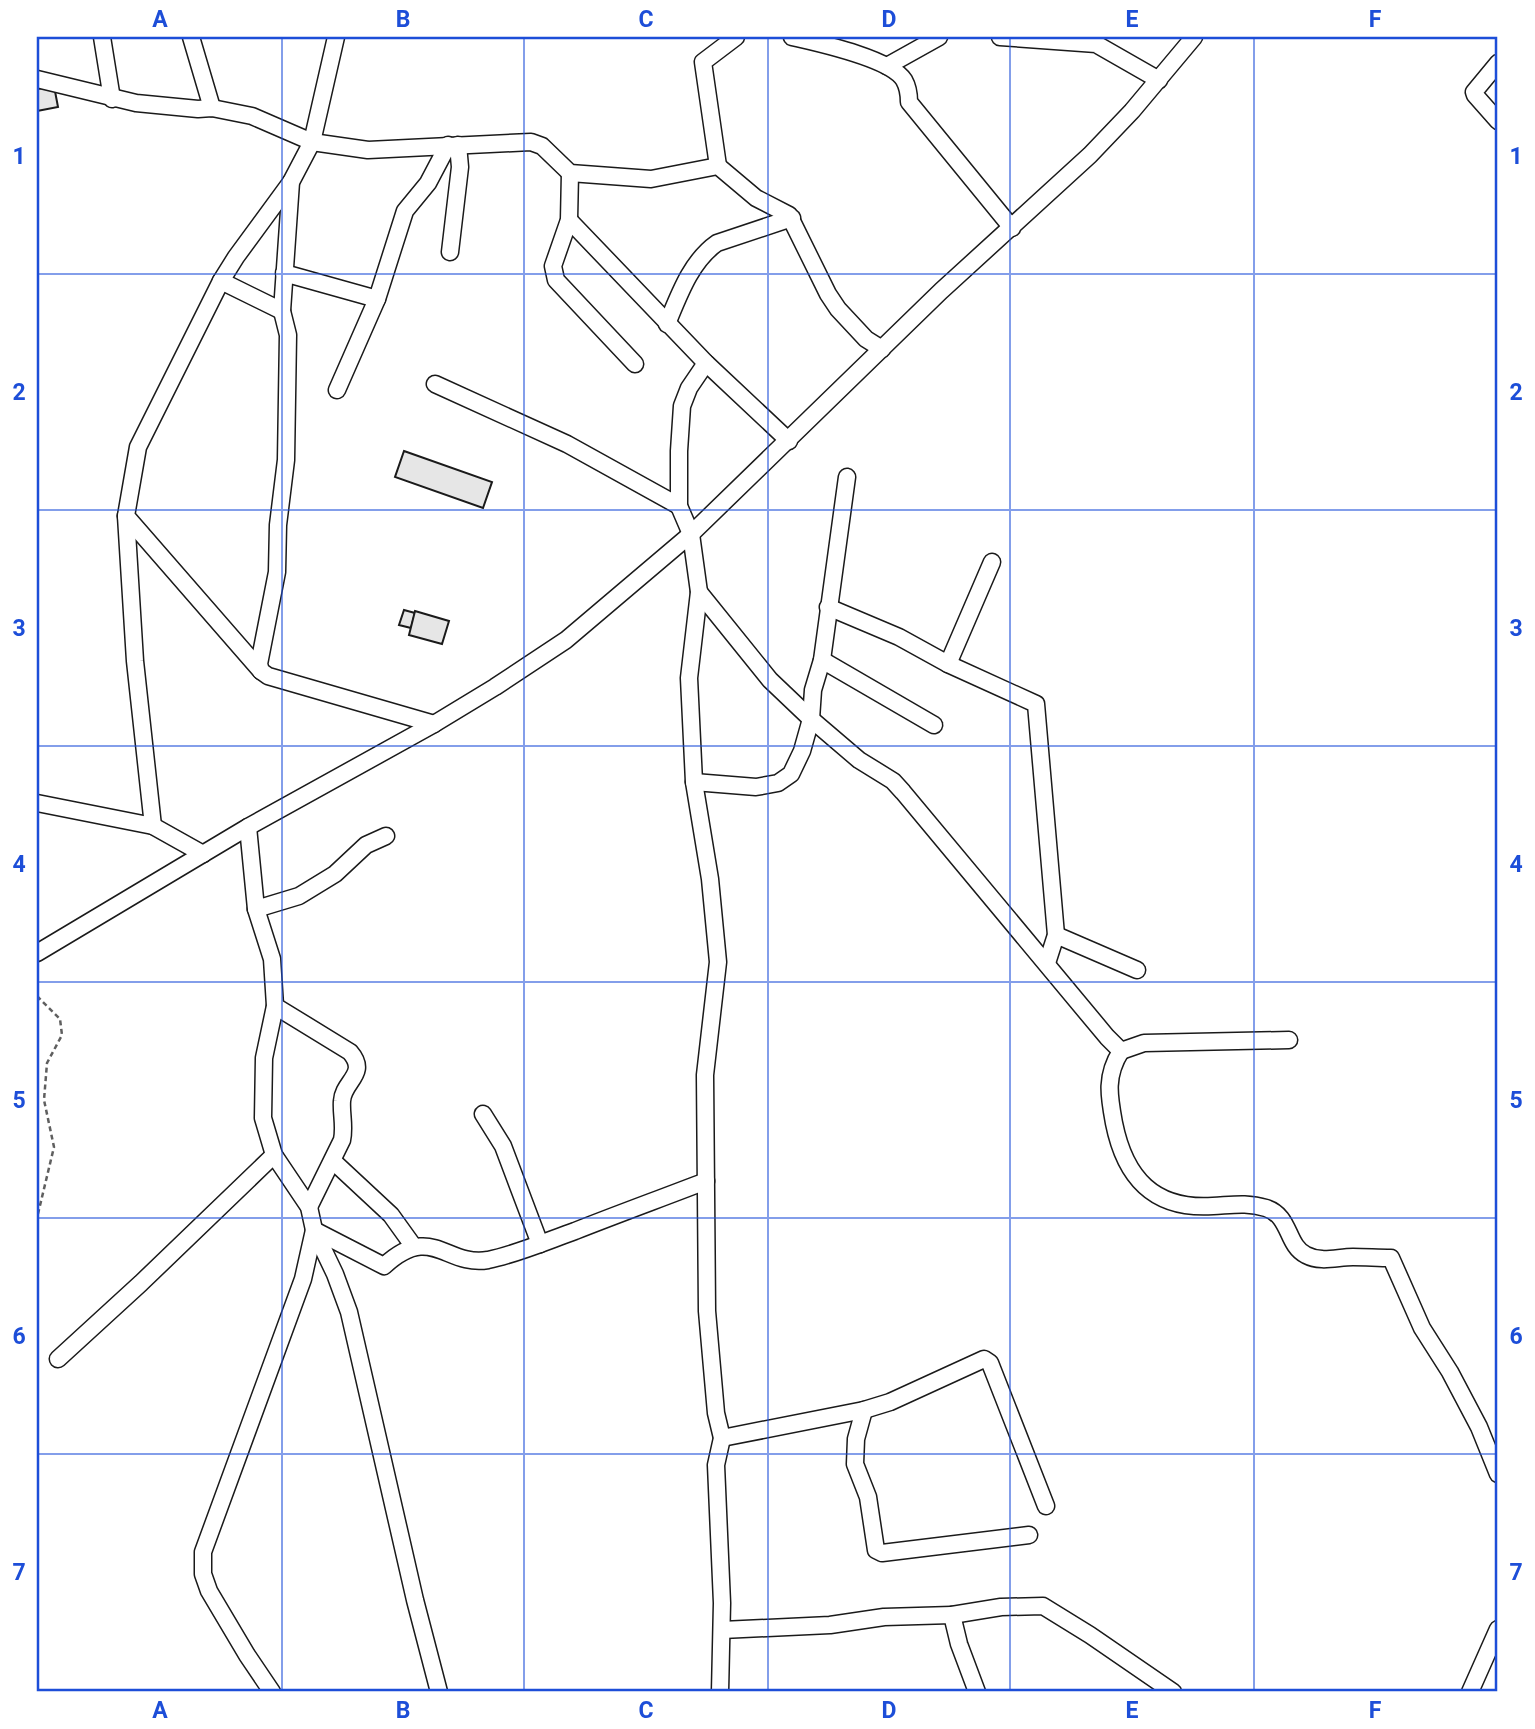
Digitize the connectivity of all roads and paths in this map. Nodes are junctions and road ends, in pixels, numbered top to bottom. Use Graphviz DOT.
graph roads {
  1 [pos="102,37"];
  2 [pos="191,37"];
  3 [pos="336,37"];
  4 [pos="736,37"];
  5 [pos="792,37"];
  6 [pos="939,37"];
  7 [pos="1000,37"];
  8 [pos="1194,37"];
  9 [pos="1498,63"];
  10 [pos="887,66"];
  11 [pos="37,79"];
  12 [pos="1159,80"];
  13 [pos="112,99"];
  14 [pos="212,108"];
  15 [pos="1498,121"];
  16 [pos="312,142"];
  17 [pos="453,145"];
  18 [pos="718,166"];
  19 [pos="570,173"];
  20 [pos="291,182"];
  21 [pos="792,218"];
  22 [pos="569,220"];
  23 [pos="1012,228"];
  24 [pos="450,252"];
  25 [pos="284,273"];
  26 [pos="221,281"];
  27 [pos="377,299"];
  28 [pos="282,311"];
  29 [pos="667,324"];
  30 [pos="882,349"];
  31 [pos="706,363"];
  32 [pos="635,364"];
  33 [pos="435,384"];
  34 [pos="337,390"];
  35 [pos="789,441"];
  36 [pos="848,477"];
  37 [pos="679,506"];
  38 [pos="126,516"];
  39 [pos="691,534"];
  40 [pos="992,562"];
  41 [pos="699,592"];
  42 [pos="828,607"];
  43 [pos="821,660"];
  44 [pos="948,664"];
  45 [pos="261,671"];
  46 [pos="811,719"];
  47 [pos="434,724"];
  48 [pos="934,725"];
  49 [pos="694,782"];
  50 [pos="37,803"];
  51 [pos="153,826"];
  52 [pos="248,827"];
  53 [pos="386,836"];
  54 [pos="203,855"];
  55 [pos="256,909"];
  56 [pos="1055,935"];
  57 [pos="37,953"];
  58 [pos="1047,963"];
  59 [pos="1137,970"];
  60 [pos="37,996"];
  61 [pos="275,1006"];
  62 [pos="1289,1040"];
  63 [pos="1121,1051"];
  64 [pos="483,1114"];
  65 [pos="274,1155"];
  66 [pos="333,1161"];
  67 [pos="706,1181"];
  68 [pos="309,1207"];
  69 [pos="37,1218"];
  70 [pos="314,1230"];
  71 [pos="540,1244"];
  72 [pos="414,1247"];
  73 [pos="58,1359"];
  74 [pos="864,1410"];
  75 [pos="722,1438"];
  76 [pos="1498,1474"];
  77 [pos="1046,1506"];
  78 [pos="1029,1535"];
  79 [pos="952,1615"];
  80 [pos="1498,1629"];
  81 [pos="722,1630"];
  82 [pos="272,1692"];
  83 [pos="439,1692"];
  84 [pos="720,1692"];
  85 [pos="977,1692"];
  86 [pos="1173,1692"];
  87 [pos="1470,1692"];
  1 -- 13 [label="street"];
  2 -- 14 [label="street"];
  3 -- 16 [label="street"];
  4 -- 18 [label="street"];
  5 -- 10 [label="street"];
  6 -- 10 [label="street"];
  7 -- 12 [label="street"];
  8 -- 12 [label="street"];
  9 -- 15 [label="street"];
  10 -- 23 [label="street"];
  11 -- 13 [label="street"];
  12 -- 23 [label="street"];
  13 -- 14 [label="street"];
  14 -- 16 [label="street"];
  16 -- 17 [label="street"];
  16 -- 20 [label="street"];
  17 -- 19 [label="street"];
  17 -- 24 [label="street"];
  17 -- 27 [label="street"];
  18 -- 19 [label="street"];
  18 -- 21 [label="street"];
  19 -- 22 [label="street"];
  20 -- 25 [label="street"];
  20 -- 26 [label="street"];
  21 -- 29 [label="street"];
  21 -- 30 [label="street"];
  22 -- 29 [label="street"];
  22 -- 32 [label="street"];
  23 -- 30 [label="street"];
  25 -- 27 [label="street"];
  25 -- 28 [label="street"];
  26 -- 28 [label="street"];
  26 -- 38 [label="street"];
  27 -- 34 [label="street"];
  28 -- 45 [label="street"];
  29 -- 31 [label="street"];
  30 -- 35 [label="street"];
  31 -- 35 [label="street"];
  31 -- 37 [label="street"];
  33 -- 37 [label="street"];
  35 -- 39 [label="street"];
  36 -- 42 [label="street"];
  37 -- 39 [label="street"];
  38 -- 45 [label="street"];
  38 -- 51 [label="street"];
  39 -- 41 [label="street"];
  39 -- 47 [label="street"];
  40 -- 44 [label="street"];
  41 -- 46 [label="street"];
  41 -- 49 [label="street"];
  42 -- 43 [label="street"];
  42 -- 44 [label="street"];
  43 -- 46 [label="street"];
  43 -- 48 [label="street"];
  44 -- 56 [label="street"];
  45 -- 47 [label="street"];
  46 -- 49 [label="street"];
  46 -- 58 [label="street"];
  47 -- 52 [label="street"];
  49 -- 67 [label="street"];
  50 -- 51 [label="street"];
  51 -- 54 [label="street"];
  52 -- 54 [label="street"];
  52 -- 55 [label="street"];
  53 -- 55 [label="street"];
  54 -- 57 [label="street"];
  55 -- 61 [label="street"];
  56 -- 58 [label="street"];
  56 -- 59 [label="street"];
  58 -- 63 [label="street"];
  60 -- 69 [label="path"];
  61 -- 65 [label="street"];
  61 -- 66 [label="street"];
  62 -- 63 [label="street"];
  63 -- 76 [label="street"];
  64 -- 71 [label="street"];
  65 -- 68 [label="street"];
  65 -- 73 [label="street"];
  66 -- 68 [label="street"];
  66 -- 72 [label="street"];
  67 -- 71 [label="street"];
  67 -- 75 [label="street"];
  68 -- 70 [label="street"];
  70 -- 72 [label="street"];
  70 -- 82 [label="street"];
  70 -- 83 [label="street"];
  71 -- 72 [label="street"];
  74 -- 75 [label="street"];
  74 -- 77 [label="street"];
  74 -- 78 [label="street"];
  75 -- 81 [label="street"];
  79 -- 81 [label="street"];
  79 -- 85 [label="street"];
  79 -- 86 [label="street"];
  80 -- 87 [label="street"];
  81 -- 84 [label="street"];
}
